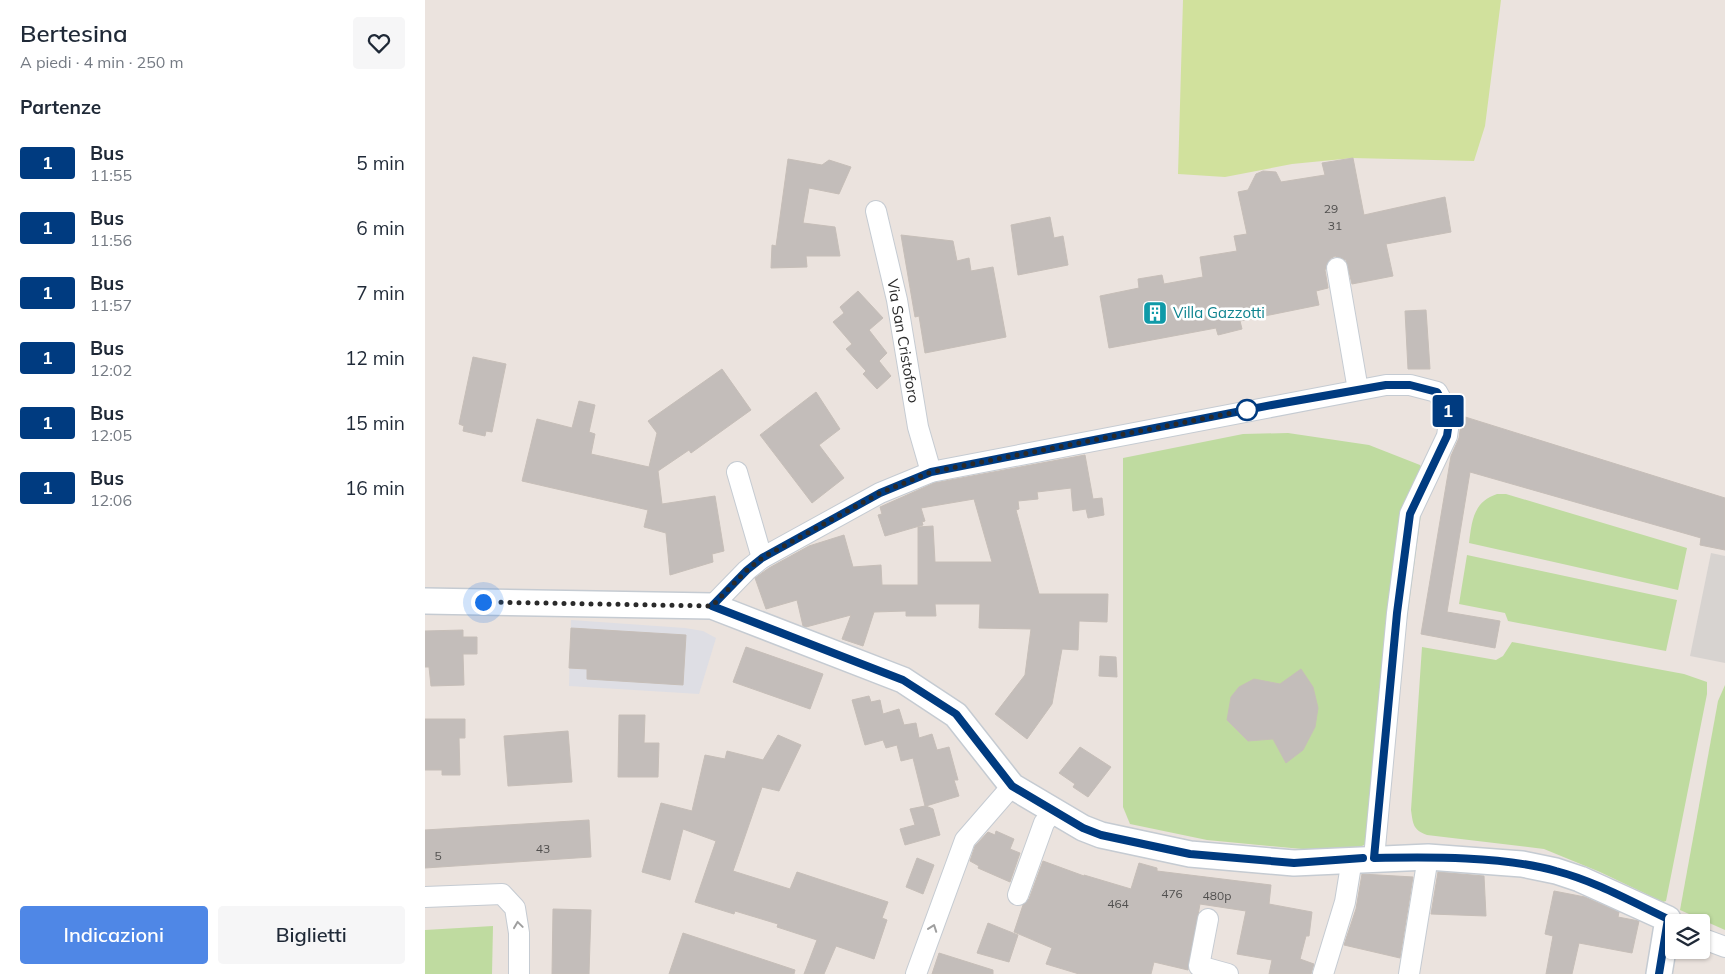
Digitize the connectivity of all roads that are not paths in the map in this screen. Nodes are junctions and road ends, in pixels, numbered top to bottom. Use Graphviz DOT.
graph roads {
  1 [pos="876,211"];
  2 [pos="1337,268"];
  3 [pos="1358,390"];
  4 [pos="737,472"];
  5 [pos="931,472"];
  6 [pos="762,558"];
  7 [pos="425,601"];
  8 [pos="712,606"];
  9 [pos="1012,786"];
  10 [pos="1053,811"];
  11 [pos="1428,857"];
  12 [pos="1363,858"];
  13 [pos="1018,895"];
  14 [pos="425,897"];
  15 [pos="1665,918"];
  16 [pos="1208,919"];
  17 [pos="1710,941"];
  18 [pos="1725,947"];
  19 [pos="1665,948"];
  20 [pos="519,974"];
  21 [pos="916,974"];
  22 [pos="1228,974"];
  23 [pos="1323,974"];
  24 [pos="1409,974"];
  25 [pos="1659,974"];
  1 -- 5 [label="street, Via San Cristoforo"];
  2 -- 3 [label="street"];
  3 -- 5 [label="street"];
  3 -- 12 [label="street"];
  4 -- 6 [label="street"];
  5 -- 6 [label="street"];
  6 -- 8 [label="street"];
  7 -- 8 [label="street"];
  8 -- 9 [label="street"];
  9 -- 10 [label="street"];
  21 -- 9 [label="street, one-way"];
  10 -- 12 [label="street"];
  10 -- 13 [label="street"];
  11 -- 12 [label="street"];
  11 -- 15 [label="street"];
  11 -- 24 [label="street"];
  12 -- 23 [label="street"];
  20 -- 14 [label="street, one-way"];
  16 -- 22 [label="street"];
  17 -- 18 [label="street"];
  19 -- 25 [label="street"];
}
